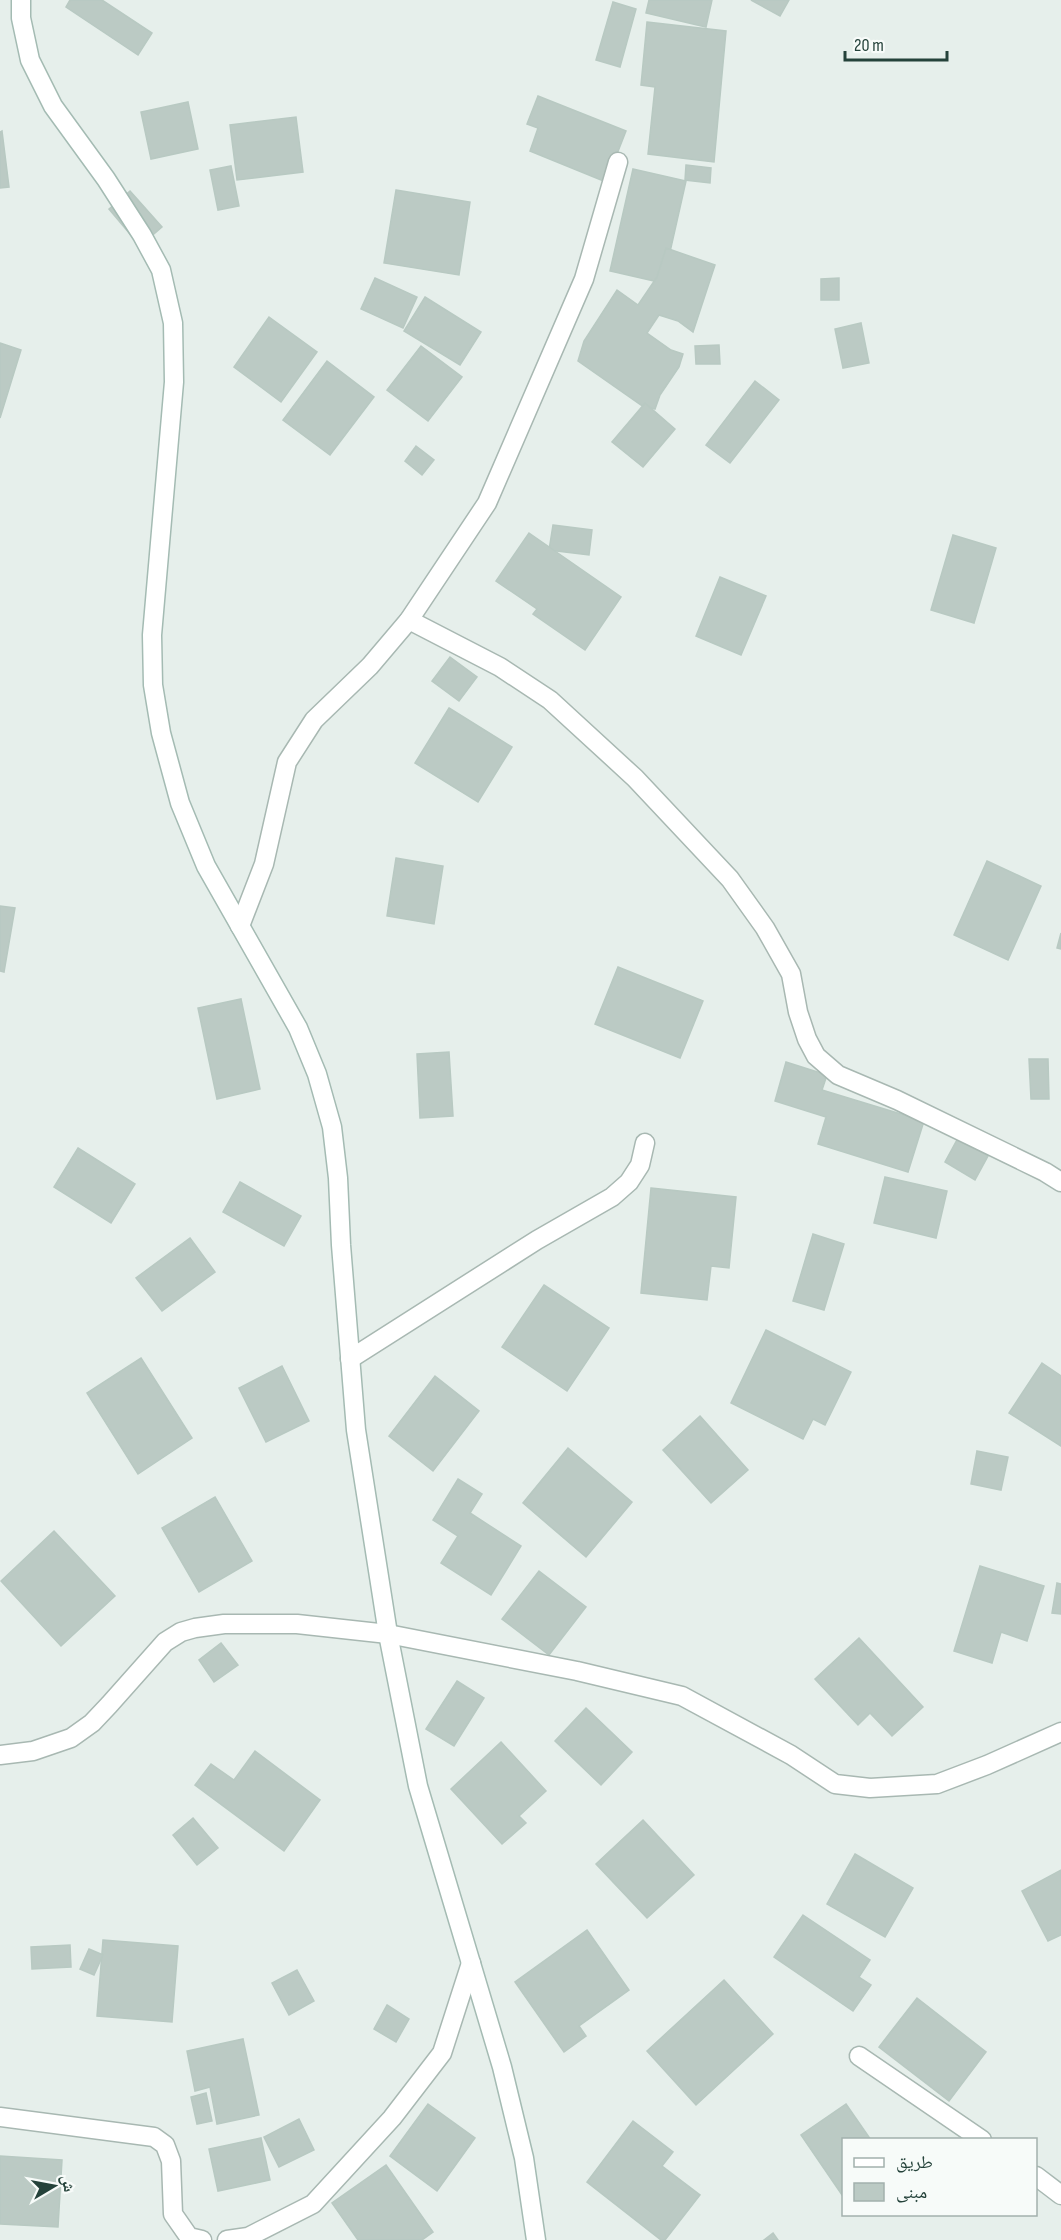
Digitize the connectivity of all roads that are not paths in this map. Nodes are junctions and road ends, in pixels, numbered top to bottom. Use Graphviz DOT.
graph roads {
  1 [pos="21,0"];
  2 [pos="618,162"];
  3 [pos="409,620"];
  4 [pos="240,926"];
  5 [pos="645,1143"];
  6 [pos="1061,1182"];
  7 [pos="350,1359"];
  8 [pos="388,1634"];
  9 [pos="1061,1732"];
  10 [pos="0,1755"];
  11 [pos="471,1963"];
  12 [pos="859,2056"];
  13 [pos="0,2117"];
  14 [pos="981,2138"];
  15 [pos="1037,2177"];
  16 [pos="1061,2195"];
  17 [pos="202,2240"];
  18 [pos="227,2240"];
  19 [pos="536,2240"];
  1 -- 4 [label="street"];
  2 -- 3 [label="street"];
  3 -- 4 [label="street"];
  3 -- 6 [label="street"];
  4 -- 7 [label="street"];
  5 -- 7 [label="street"];
  7 -- 8 [label="street"];
  8 -- 9 [label="street"];
  8 -- 10 [label="street"];
  8 -- 11 [label="street"];
  11 -- 18 [label="street"];
  11 -- 19 [label="street"];
  12 -- 14 [label="street"];
  13 -- 17 [label="street"];
  15 -- 16 [label="street"];
}
